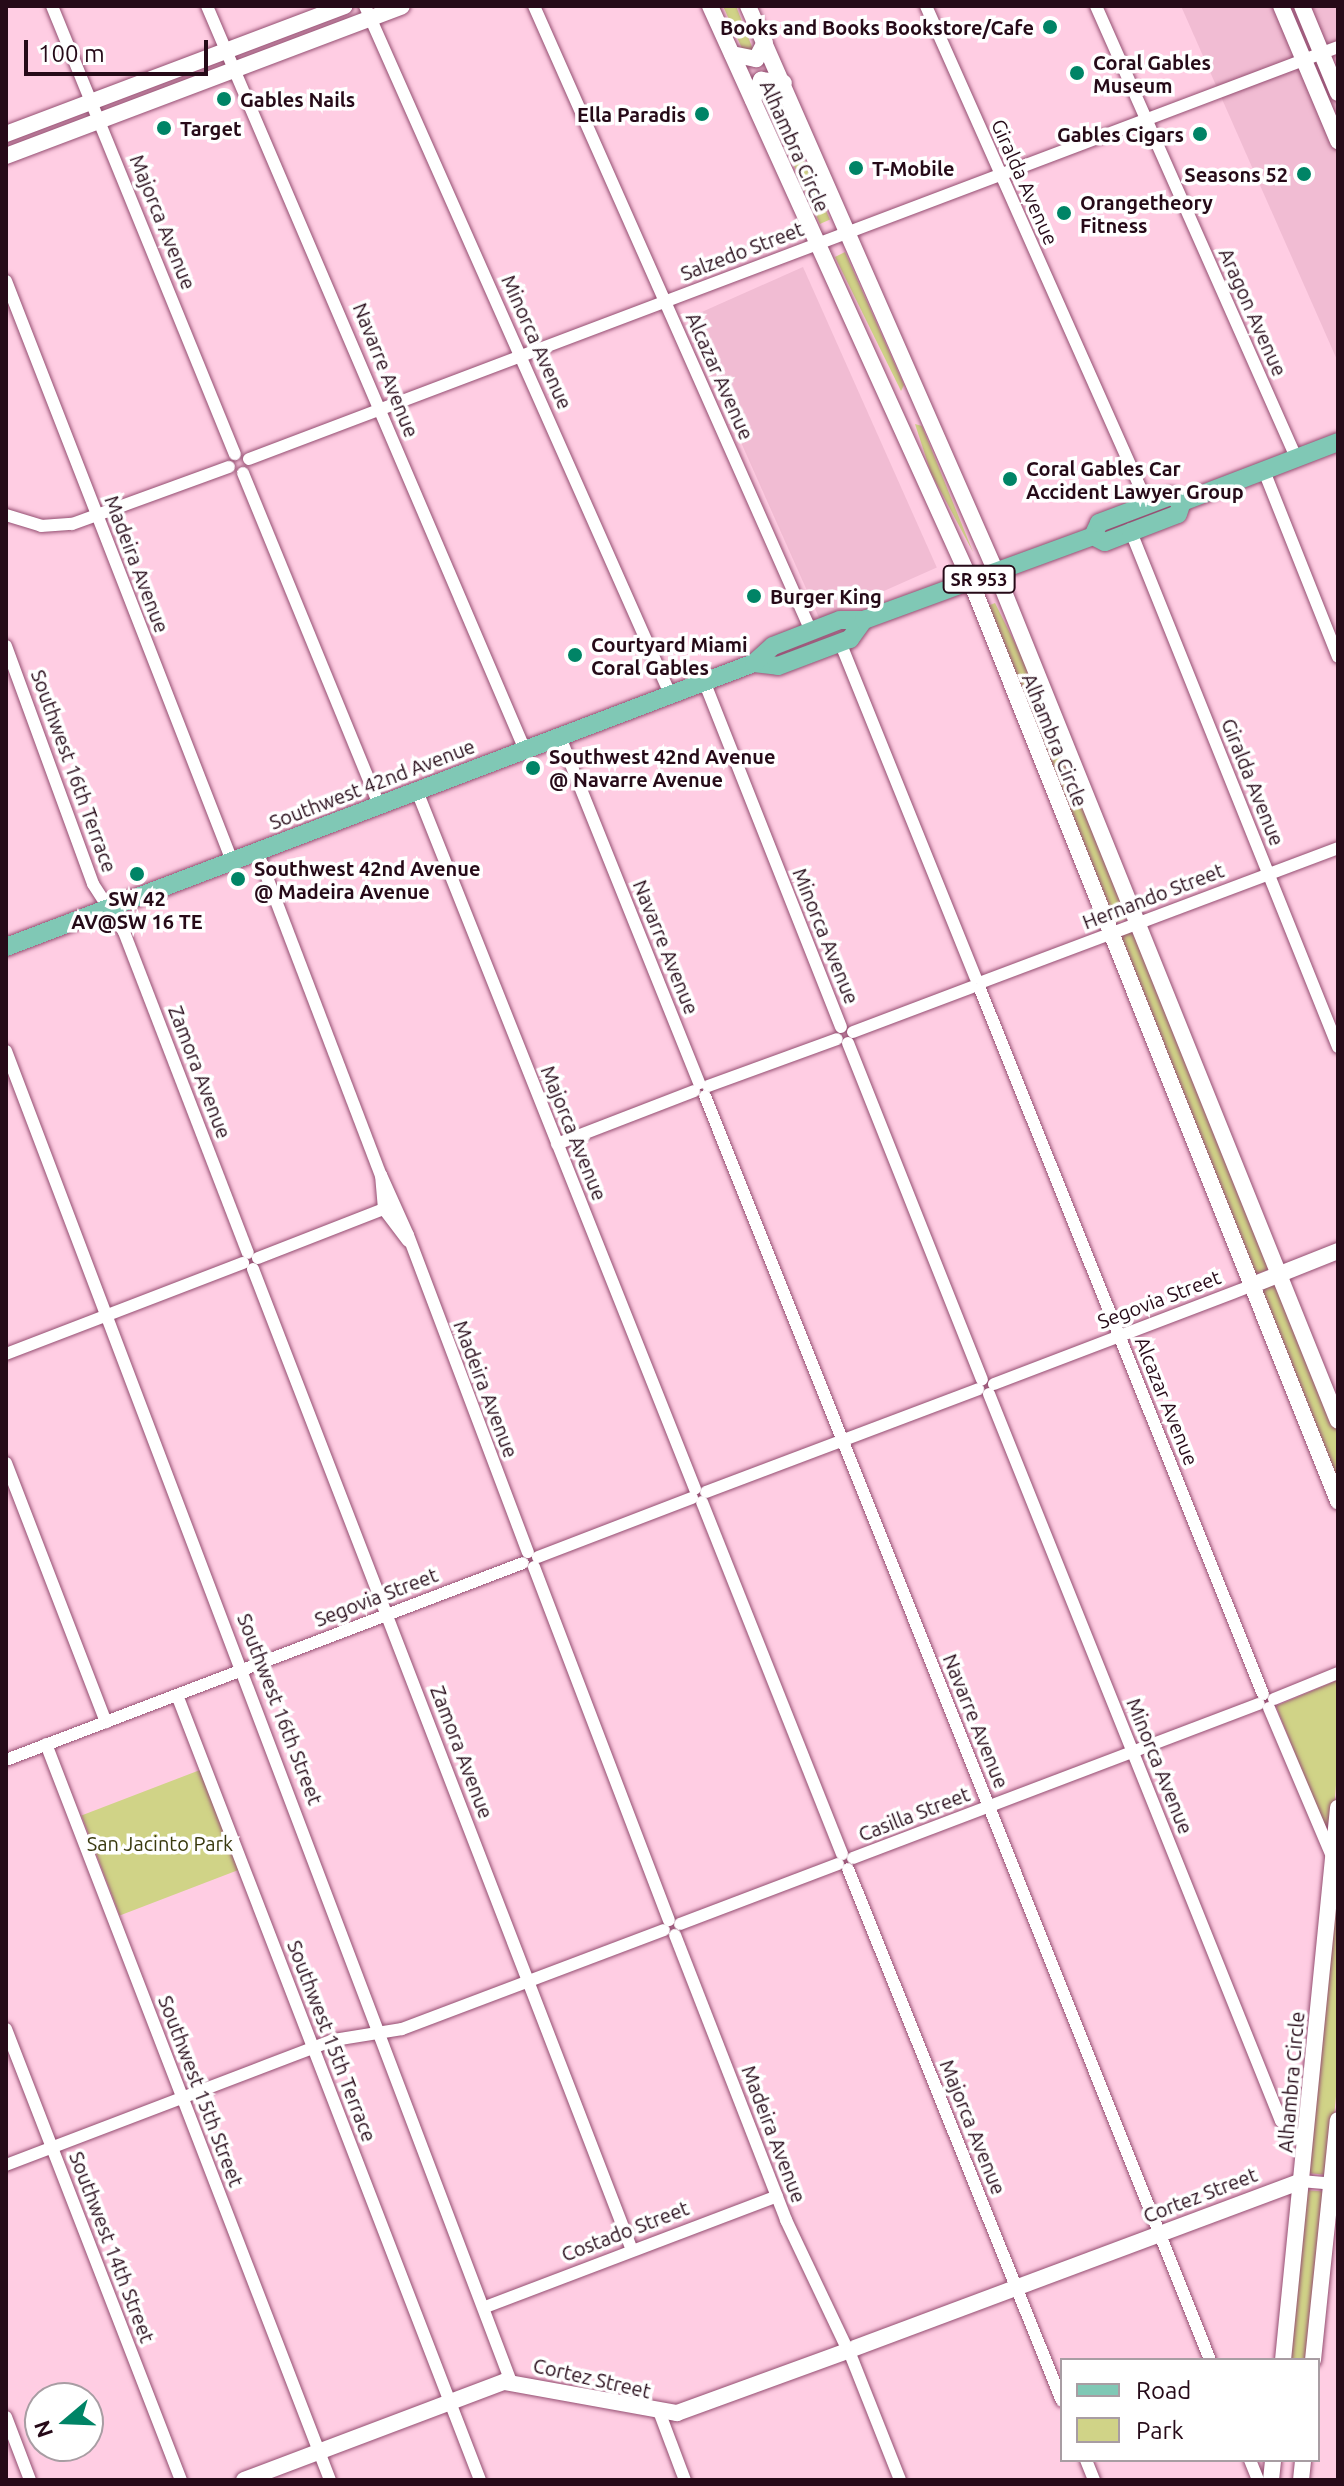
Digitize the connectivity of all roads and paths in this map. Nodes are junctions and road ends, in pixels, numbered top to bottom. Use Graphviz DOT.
graph roads {
  1 [pos="52,6"];
  2 [pos="207,6"];
  3 [pos="345,6"];
  4 [pos="402,6"];
  5 [pos="534,6"];
  6 [pos="710,6"];
  7 [pos="748,6"];
  8 [pos="926,6"];
  9 [pos="1096,6"];
  10 [pos="1281,6"];
  11 [pos="1302,6"];
  12 [pos="368,12"];
  13 [pos="765,42"];
  14 [pos="1338,47"];
  15 [pos="227,51"];
  16 [pos="1321,53"];
  17 [pos="732,54"];
  18 [pos="1304,60"];
  19 [pos="235,69"];
  20 [pos="784,83"];
  21 [pos="1338,93"];
  22 [pos="753,100"];
  23 [pos="92,102"];
  24 [pos="1147,120"];
  25 [pos="99,121"];
  26 [pos="6,134"];
  27 [pos="1338,141"];
  28 [pos="6,156"];
  29 [pos="1000,175"];
  30 [pos="850,231"];
  31 [pos="817,244"];
  32 [pos="6,281"];
  33 [pos="666,302"];
  34 [pos="521,355"];
  35 [pos="913,380"];
  36 [pos="886,397"];
  37 [pos="380,409"];
  38 [pos="931,419"];
  39 [pos="902,432"];
  40 [pos="1333,447"];
  41 [pos="235,454"];
  42 [pos="1296,458"];
  43 [pos="249,459"];
  44 [pos="229,467"];
  45 [pos="1264,471"];
  46 [pos="243,473"];
  47 [pos="1182,502"];
  48 [pos="1148,505"];
  49 [pos="6,515"];
  50 [pos="97,516"];
  51 [pos="1131,532"];
  52 [pos="1099,539"];
  53 [pos="996,572"];
  54 [pos="971,582"];
  55 [pos="864,620"];
  56 [pos="811,631"];
  57 [pos="840,642"];
  58 [pos="6,646"];
  59 [pos="1338,657"];
  60 [pos="754,663"];
  61 [pos="778,666"];
  62 [pos="704,681"];
  63 [pos="670,694"];
  64 [pos="560,737"];
  65 [pos="525,750"];
  66 [pos="417,791"];
  67 [pos="379,805"];
  68 [pos="1338,848"];
  69 [pos="257,851"];
  70 [pos="232,861"];
  71 [pos="1268,874"];
  72 [pos="109,908"];
  73 [pos="1138,924"];
  74 [pos="1111,933"];
  75 [pos="6,947"];
  76 [pos="977,984"];
  77 [pos="845,1035"];
  78 [pos="1338,1047"];
  79 [pos="6,1051"];
  80 [pos="701,1089"];
  81 [pos="557,1144"];
  82 [pos="388,1207"];
  83 [pos="1338,1251"];
  84 [pos="250,1261"];
  85 [pos="1280,1274"];
  86 [pos="1250,1286"];
  87 [pos="107,1314"];
  88 [pos="1119,1335"];
  89 [pos="6,1354"];
  90 [pos="986,1386"];
  91 [pos="1338,1421"];
  92 [pos="843,1441"];
  93 [pos="6,1463"];
  94 [pos="699,1495"];
  95 [pos="1338,1501"];
  96 [pos="531,1560"];
  97 [pos="387,1614"];
  98 [pos="243,1669"];
  99 [pos="1338,1673"];
  100 [pos="177,1695"];
  101 [pos="1266,1701"];
  102 [pos="106,1722"];
  103 [pos="46,1744"];
  104 [pos="1133,1752"];
  105 [pos="6,1760"];
  106 [pos="989,1807"];
  107 [pos="1338,1808"];
  108 [pos="1333,1859"];
  109 [pos="845,1861"];
  110 [pos="672,1927"];
  111 [pos="529,1982"];
  112 [pos="6,2029"];
  113 [pos="382,2030"];
  114 [pos="313,2048"];
  115 [pos="183,2099"];
  116 [pos="1338,2120"];
  117 [pos="1305,2144"];
  118 [pos="52,2148"];
  119 [pos="6,2165"];
  120 [pos="1301,2181"];
  121 [pos="1335,2183"];
  122 [pos="777,2196"];
  123 [pos="1159,2232"];
  124 [pos="632,2250"];
  125 [pos="1016,2287"];
  126 [pos="488,2306"];
  127 [pos="848,2351"];
  128 [pos="1209,2358"];
  129 [pos="1283,2358"];
  130 [pos="1313,2358"];
  131 [pos="511,2382"];
  132 [pos="1060,2396"];
  133 [pos="450,2401"];
  134 [pos="660,2414"];
  135 [pos="6,2417"];
  136 [pos="319,2452"];
  137 [pos="30,2480"];
  138 [pos="181,2480"];
  139 [pos="244,2480"];
  140 [pos="330,2480"];
  141 [pos="480,2480"];
  142 [pos="685,2480"];
  143 [pos="900,2480"];
  1 -- 23 [label="street, Majorca Avenue"];
  2 -- 15 [label="street, Navarre Avenue"];
  3 -- 15 [label="street"];
  4 -- 12 [label="street"];
  5 -- 33 [label="street, Alcazar Avenue"];
  6 -- 17 [label="street, Alhambra Circle"];
  7 -- 13 [label="street, Alhambra Circle"];
  8 -- 29 [label="street, Giralda Avenue"];
  9 -- 24 [label="street, Aragon Avenue"];
  10 -- 18 [label="street"];
  11 -- 16 [label="street"];
  12 -- 19 [label="street"];
  12 -- 34 [label="street, Minorca Avenue"];
  13 -- 17 [label="street"];
  13 -- 20 [label="street, Alhambra Circle"];
  14 -- 16 [label="street, Salzedo Street"];
  15 -- 19 [label="street, Navarre Avenue"];
  15 -- 23 [label="street"];
  16 -- 18 [label="street, Salzedo Street"];
  16 -- 21 [label="street"];
  17 -- 22 [label="street, Alhambra Circle"];
  18 -- 24 [label="street, Salzedo Street"];
  18 -- 27 [label="street"];
  19 -- 25 [label="street"];
  19 -- 37 [label="street, Navarre Avenue"];
  20 -- 22 [label="street"];
  20 -- 30 [label="street, Alhambra Circle"];
  22 -- 31 [label="street, Alhambra Circle"];
  23 -- 25 [label="street, Majorca Avenue"];
  23 -- 26 [label="street"];
  24 -- 29 [label="street, Salzedo Street"];
  24 -- 42 [label="street, Aragon Avenue"];
  25 -- 28 [label="street"];
  25 -- 41 [label="street, Majorca Avenue"];
  29 -- 30 [label="street, Salzedo Street"];
  29 -- 48 [label="street, Giralda Avenue"];
  30 -- 31 [label="street, Salzedo Street"];
  30 -- 35 [label="street, Alhambra Circle"];
  31 -- 33 [label="street, Salzedo Street"];
  31 -- 36 [label="street, Alhambra Circle"];
  32 -- 50 [label="street, Madeira Avenue"];
  33 -- 34 [label="street, Salzedo Street"];
  33 -- 56 [label="street, Alcazar Avenue"];
  34 -- 37 [label="street, Salzedo Street"];
  34 -- 63 [label="street, Minorca Avenue"];
  35 -- 36 [label="street"];
  35 -- 38 [label="street, Alhambra Circle"];
  36 -- 39 [label="street, Alhambra Circle"];
  37 -- 43 [label="street, Salzedo Street"];
  37 -- 65 [label="street, Navarre Avenue"];
  38 -- 39 [label="street"];
  38 -- 53 [label="street, Alhambra Circle"];
  39 -- 54 [label="street, Alhambra Circle"];
  40 -- 42 [label="main road, Southwest 42nd Avenue / SR 953"];
  41 -- 43 [label="street"];
  41 -- 44 [label="street"];
  42 -- 45 [label="main road, Southwest 42nd Avenue / SR 953"];
  43 -- 46 [label="street"];
  44 -- 46 [label="street"];
  44 -- 50 [label="street"];
  45 -- 47 [label="main road, Southwest 42nd Avenue / SR 953"];
  45 -- 59 [label="street"];
  46 -- 67 [label="street"];
  47 -- 48 [label="main road, Southwest 42nd Avenue / SR 953"];
  47 -- 51 [label="main road, Southwest 42nd Avenue / SR 953"];
  48 -- 52 [label="main road, Southwest 42nd Avenue / SR 953"];
  49 -- 50 [label="street"];
  50 -- 70 [label="street, Madeira Avenue"];
  51 -- 52 [label="main road, Southwest 42nd Avenue / SR 953"];
  51 -- 71 [label="street, Giralda Avenue"];
  52 -- 53 [label="main road, Southwest 42nd Avenue / SR 953"];
  53 -- 54 [label="main road, Southwest 42nd Avenue / SR 953"];
  53 -- 73 [label="street, Alhambra Circle"];
  54 -- 55 [label="main road, Southwest 42nd Avenue / SR 953"];
  54 -- 74 [label="street, Alhambra Circle"];
  55 -- 56 [label="main road, Southwest 42nd Avenue / SR 953"];
  55 -- 57 [label="main road, Southwest 42nd Avenue / SR 953"];
  56 -- 60 [label="main road, Southwest 42nd Avenue / SR 953"];
  56 -- 61 [label="main road"];
  57 -- 61 [label="main road, Southwest 42nd Avenue / SR 953"];
  57 -- 76 [label="street, Alcazar Avenue"];
  58 -- 72 [label="street, Southwest 16th Terrace"];
  60 -- 61 [label="main road, Southwest 42nd Avenue / SR 953"];
  60 -- 62 [label="main road, Southwest 42nd Avenue / SR 953"];
  62 -- 63 [label="main road, Southwest 42nd Avenue / SR 953"];
  62 -- 77 [label="street, Minorca Avenue"];
  63 -- 64 [label="main road, Southwest 42nd Avenue / SR 953"];
  64 -- 65 [label="main road, Southwest 42nd Avenue / SR 953"];
  64 -- 80 [label="street, Navarre Avenue"];
  65 -- 66 [label="main road, Southwest 42nd Avenue / SR 953"];
  66 -- 67 [label="main road, Southwest 42nd Avenue / SR 953"];
  66 -- 81 [label="street, Majorca Avenue"];
  67 -- 69 [label="main road, Southwest 42nd Avenue / SR 953"];
  68 -- 71 [label="street, Hernando Street"];
  69 -- 70 [label="main road, Southwest 42nd Avenue / SR 953"];
  69 -- 82 [label="street"];
  70 -- 72 [label="main road, Southwest 42nd Avenue / SR 953"];
  71 -- 73 [label="street, Hernando Street"];
  71 -- 78 [label="street, Giralda Avenue"];
  72 -- 75 [label="main road, Southwest 42nd Avenue / SR 953"];
  72 -- 84 [label="street, Zamora Avenue"];
  73 -- 74 [label="street, Hernando Street"];
  73 -- 85 [label="street, Alhambra Circle"];
  74 -- 76 [label="street, Hernando Street"];
  74 -- 86 [label="street, Alhambra Circle"];
  76 -- 77 [label="street, Hernando Street"];
  76 -- 88 [label="street, Alcazar Avenue"];
  77 -- 80 [label="street, Hernando Street"];
  77 -- 90 [label="street, Minorca Avenue"];
  79 -- 87 [label="street, Southwest 16th Street"];
  80 -- 81 [label="street, Hernando Street"];
  80 -- 92 [label="street, Navarre Avenue"];
  81 -- 94 [label="street, Majorca Avenue"];
  82 -- 84 [label="street"];
  82 -- 96 [label="street, Madeira Avenue"];
  83 -- 85 [label="street, Segovia Street"];
  84 -- 87 [label="street"];
  84 -- 97 [label="street, Zamora Avenue"];
  85 -- 86 [label="street, Segovia Street"];
  85 -- 91 [label="street, Alhambra Circle"];
  86 -- 88 [label="street, Segovia Street"];
  86 -- 95 [label="street, Alhambra Circle"];
  87 -- 89 [label="street"];
  87 -- 98 [label="street, Southwest 16th Street"];
  88 -- 90 [label="street, Segovia Street"];
  88 -- 101 [label="street, Alcazar Avenue"];
  90 -- 92 [label="street, Segovia Street"];
  90 -- 104 [label="street, Minorca Avenue"];
  92 -- 94 [label="street, Segovia Street"];
  92 -- 106 [label="street, Navarre Avenue"];
  93 -- 102 [label="street"];
  94 -- 96 [label="street, Segovia Street"];
  94 -- 109 [label="street, Majorca Avenue"];
  96 -- 97 [label="street, Segovia Street"];
  96 -- 110 [label="street, Madeira Avenue"];
  97 -- 98 [label="street, Segovia Street"];
  97 -- 111 [label="street, Zamora Avenue"];
  98 -- 100 [label="street, Segovia Street"];
  98 -- 113 [label="street, Southwest 16th Street"];
  99 -- 101 [label="street, Casilla Street"];
  100 -- 102 [label="street, Segovia Street"];
  100 -- 114 [label="street, Southwest 15th Terrace"];
  101 -- 104 [label="street, Casilla Street"];
  101 -- 108 [label="street, Alcazar Avenue"];
  102 -- 103 [label="street, Segovia Street"];
  103 -- 105 [label="street, Segovia Street"];
  103 -- 115 [label="street, Southwest 15th Street"];
  104 -- 106 [label="street, Casilla Street"];
  104 -- 117 [label="street, Minorca Avenue"];
  106 -- 109 [label="street, Casilla Street"];
  106 -- 123 [label="street, Navarre Avenue"];
  107 -- 108 [label="street, Alhambra Circle"];
  108 -- 117 [label="street, Alhambra Circle"];
  109 -- 110 [label="street, Casilla Street"];
  109 -- 125 [label="street, Majorca Avenue"];
  110 -- 111 [label="street, Casilla Street"];
  110 -- 122 [label="street, Madeira Avenue"];
  111 -- 113 [label="street, Casilla Street"];
  111 -- 124 [label="street, Zamora Avenue"];
  112 -- 118 [label="street, Southwest 14th Street"];
  113 -- 114 [label="street, Casilla Street"];
  113 -- 126 [label="street, Southwest 16th Street"];
  114 -- 115 [label="street, Casilla Street"];
  114 -- 133 [label="street, Southwest 15th Terrace"];
  115 -- 118 [label="street, Casilla Street"];
  115 -- 136 [label="street, Southwest 15th Street"];
  116 -- 121 [label="street"];
  117 -- 120 [label="street, Alhambra Circle"];
  118 -- 119 [label="street, Casilla Street"];
  118 -- 138 [label="street, Southwest 14th Street"];
  120 -- 121 [label="street, Cortez Street"];
  120 -- 123 [label="street, Cortez Street"];
  120 -- 129 [label="street, Alhambra Circle"];
  121 -- 130 [label="street"];
  122 -- 124 [label="street, Costado Street"];
  122 -- 127 [label="street, Madeira Avenue"];
  123 -- 125 [label="street, Cortez Street"];
  123 -- 128 [label="street, Navarre Avenue"];
  124 -- 126 [label="street, Costado Street"];
  125 -- 127 [label="street, Cortez Street"];
  125 -- 132 [label="street, Majorca Avenue"];
  126 -- 131 [label="street, Southwest 16th Street"];
  127 -- 134 [label="street, Cortez Street"];
  127 -- 143 [label="street, Madeira Avenue"];
  131 -- 133 [label="street, Cortez Street"];
  131 -- 134 [label="street, Cortez Street"];
  133 -- 136 [label="street, Cortez Street"];
  133 -- 141 [label="street, Southwest 15th Terrace"];
  134 -- 142 [label="street"];
  135 -- 137 [label="street"];
  136 -- 139 [label="street, Cortez Street"];
  136 -- 140 [label="street, Southwest 15th Street"];
}
